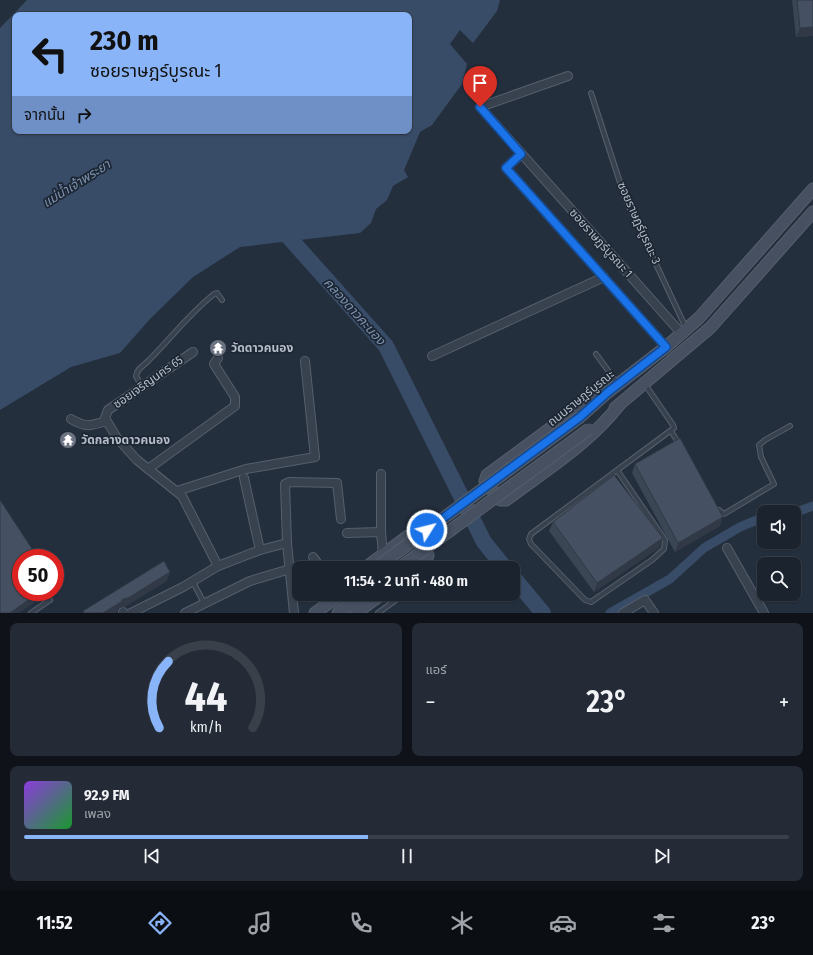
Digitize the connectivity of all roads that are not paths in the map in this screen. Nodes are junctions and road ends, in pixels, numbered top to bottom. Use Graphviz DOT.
graph roads {
  1 [pos="568,76"];
  2 [pos="591,93"];
  3 [pos="521,154"];
  4 [pos="813,189"];
  5 [pos="813,212"];
  6 [pos="748,262"];
  7 [pos="760,272"];
  8 [pos="604,278"];
  9 [pos="222,300"];
  10 [pos="684,330"];
  11 [pos="666,347"];
  12 [pos="193,352"];
  13 [pos="596,354"];
  14 [pos="432,356"];
  15 [pos="218,358"];
  16 [pos="306,360"];
  17 [pos="644,383"];
  18 [pos="618,384"];
  19 [pos="142,387"];
  20 [pos="608,392"];
  21 [pos="620,404"];
  22 [pos="71,419"];
  23 [pos="106,421"];
  24 [pos="790,426"];
  25 [pos="671,431"];
  26 [pos="684,451"];
  27 [pos="148,469"];
  28 [pos="618,470"];
  29 [pos="382,474"];
  30 [pos="244,478"];
  31 [pos="177,491"];
  32 [pos="715,504"];
  33 [pos="341,519"];
  34 [pos="381,532"];
  35 [pos="347,533"];
  36 [pos="287,543"];
  37 [pos="727,548"];
  38 [pos="260,550"];
  39 [pos="383,554"];
  40 [pos="313,557"];
  41 [pos="316,561"];
  42 [pos="374,561"];
  43 [pos="385,561"];
  44 [pos="409,561"];
  45 [pos="429,561"];
  46 [pos="218,566"];
  47 [pos="290,569"];
  48 [pos="193,582"];
  49 [pos="49,601"];
  50 [pos="325,601"];
  51 [pos="326,601"];
  52 [pos="354,601"];
  53 [pos="372,601"];
  54 [pos="394,601"];
  55 [pos="204,603"];
  56 [pos="31,613"];
  57 [pos="126,613"];
  58 [pos="185,613"];
  59 [pos="294,613"];
  60 [pos="305,613"];
  61 [pos="315,613"];
  62 [pos="338,613"];
  63 [pos="356,613"];
  64 [pos="378,613"];
  65 [pos="623,613"];
  66 [pos="654,613"];
  67 [pos="764,613"];
  1 -- 3 [label="street, ซอยราษฎร์บูรณะ 1"];
  2 -- 10 [label="lane, ซอยราษฎร์บูรณะ 3"];
  3 -- 8 [label="street, ซอยราษฎร์บูรณะ 1"];
  3 -- 10 [label="street, ซอยราษฎร์บูรณะ 1"];
  4 -- 6 [label="main road, ถนนราษฎร์บูรณะ"];
  5 -- 7 [label="main road"];
  6 -- 7 [label="main road"];
  6 -- 10 [label="main road, ถนนราษฎร์บูรณะ"];
  7 -- 17 [label="main road"];
  8 -- 11 [label="street, ซอยราษฎร์บูรณะ 1"];
  8 -- 14 [label="street"];
  9 -- 19 [label="lane"];
  10 -- 11 [label="main road, ถนนราษฎร์บูรณะ"];
  11 -- 18 [label="main road, ถนนราษฎร์บูรณะ"];
  12 -- 19 [label="street, ซอยเจริญนคร 65"];
  13 -- 18 [label="lane"];
  15 -- 27 [label="street"];
  16 -- 31 [label="street"];
  17 -- 21 [label="main road"];
  17 -- 25 [label="lane"];
  18 -- 20 [label="main road, ถนนราษฎร์บูรณะ"];
  19 -- 23 [label="street, ซอยเจริญนคร 65"];
  20 -- 21 [label="main road"];
  20 -- 43 [label="main road, ถนนราษฎร์บูรณะ, bridge"];
  21 -- 44 [label="main road, bridge"];
  22 -- 23 [label="street"];
  23 -- 27 [label="street, ซอยเจริญนคร 65"];
  24 -- 32 [label="lane"];
  25 -- 26 [label="lane"];
  25 -- 28 [label="lane"];
  27 -- 31 [label="street, ซอยเจริญนคร 65"];
  28 -- 28 [label="lane"];
  29 -- 34 [label="street"];
  30 -- 38 [label="street"];
  31 -- 46 [label="street, ซอยเจริญนคร 65"];
  33 -- 36 [label="street"];
  34 -- 35 [label="street"];
  34 -- 39 [label="street"];
  36 -- 38 [label="street"];
  36 -- 47 [label="street"];
  37 -- 67 [label="street"];
  38 -- 46 [label="street"];
  39 -- 42 [label="main road"];
  39 -- 45 [label="main road"];
  40 -- 41 [label="street"];
  46 -- 48 [label="street"];
  47 -- 55 [label="street"];
  47 -- 59 [label="street"];
  48 -- 55 [label="lane"];
  48 -- 57 [label="street"];
  49 -- 56 [label="lane"];
  50 -- 60 [label="main road"];
  51 -- 61 [label="main road"];
  52 -- 62 [label="main road"];
  53 -- 63 [label="main road"];
  54 -- 64 [label="lane"];
  55 -- 58 [label="street"];
  65 -- 66 [label="street"];
}
